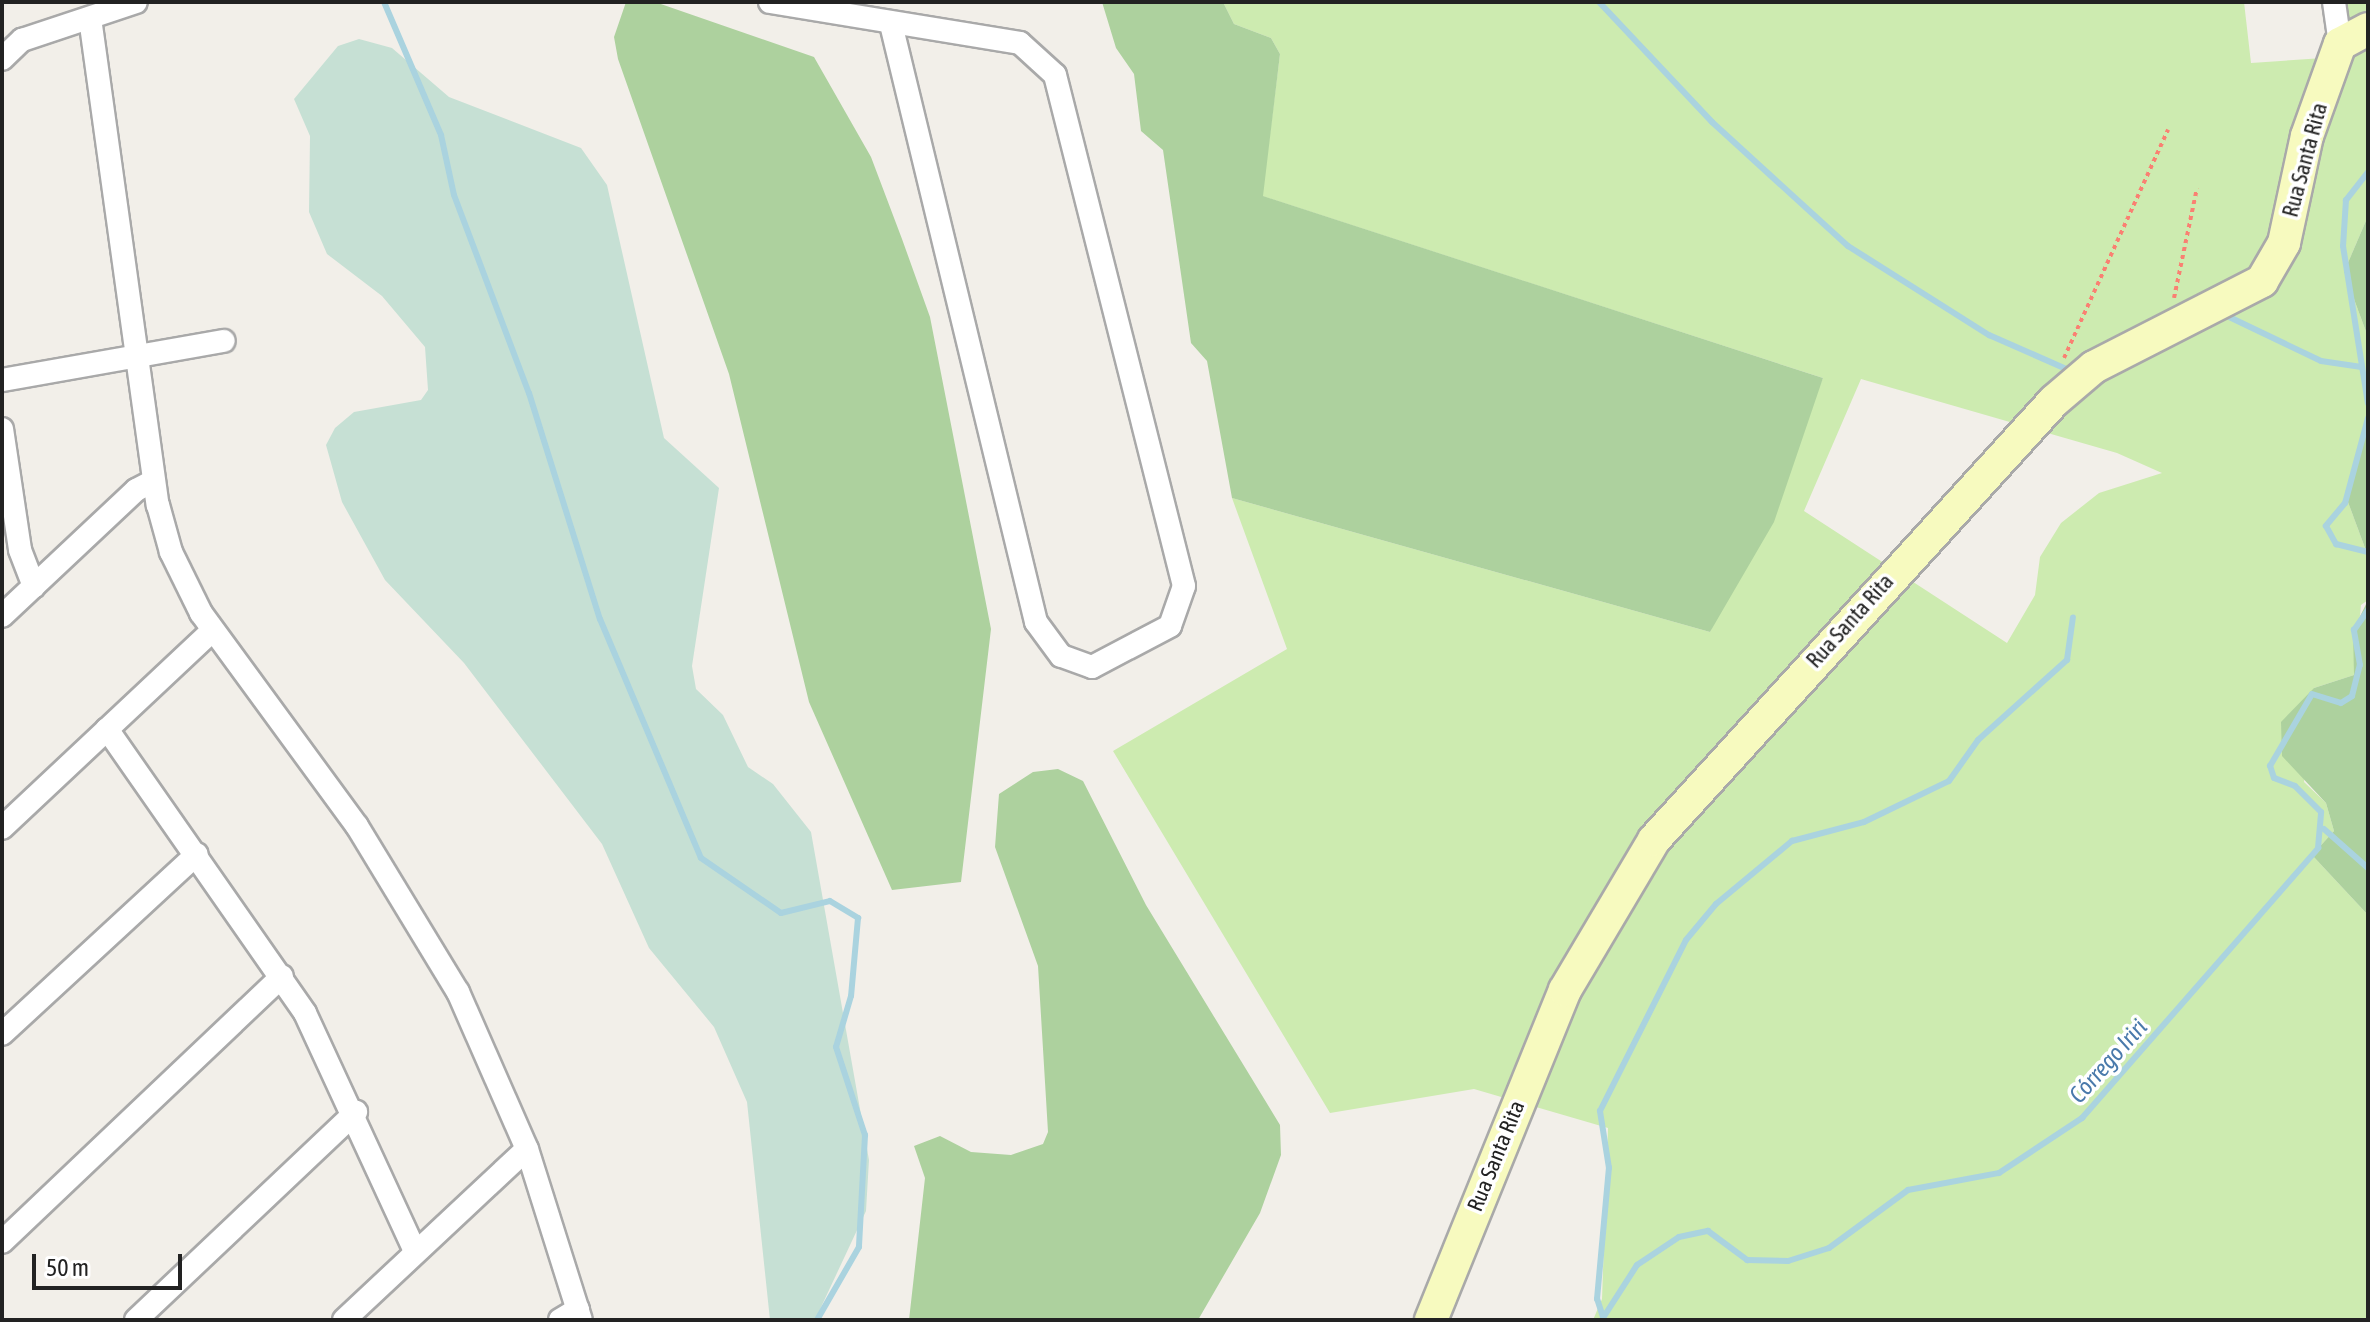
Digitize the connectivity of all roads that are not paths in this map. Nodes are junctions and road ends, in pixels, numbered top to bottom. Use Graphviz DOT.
graph roads {
  1 [pos="136,2"];
  2 [pos="770,2"];
  3 [pos="2334,2"];
  4 [pos="90,18"];
  5 [pos="891,24"];
  6 [pos="2354,37"];
  7 [pos="2,59"];
  8 [pos="224,341"];
  9 [pos="137,356"];
  10 [pos="2,380"];
  11 [pos="2,429"];
  12 [pos="154,481"];
  13 [pos="34,586"];
  14 [pos="2,616"];
  15 [pos="213,630"];
  16 [pos="107,729"];
  17 [pos="2,828"];
  18 [pos="197,854"];
  19 [pos="282,976"];
  20 [pos="2,1034"];
  21 [pos="356,1112"];
  22 [pos="527,1149"];
  23 [pos="2,1242"];
  24 [pos="415,1251"];
  25 [pos="573,1316"];
  26 [pos="136,1320"];
  27 [pos="344,1320"];
  28 [pos="1431,1320"];
  1 -- 4 [label="street"];
  2 -- 5 [label="street"];
  3 -- 6 [label="street"];
  4 -- 7 [label="street"];
  4 -- 9 [label="street"];
  5 -- 5 [label="street"];
  6 -- 28 [label="street, Rua Santa Rita"];
  8 -- 9 [label="street"];
  9 -- 10 [label="street"];
  9 -- 12 [label="street"];
  11 -- 13 [label="street"];
  12 -- 13 [label="street"];
  12 -- 15 [label="street"];
  13 -- 14 [label="street"];
  15 -- 16 [label="street"];
  15 -- 22 [label="street"];
  16 -- 17 [label="street"];
  16 -- 18 [label="street"];
  18 -- 19 [label="street"];
  18 -- 20 [label="street"];
  19 -- 21 [label="street"];
  19 -- 23 [label="street"];
  21 -- 24 [label="street"];
  21 -- 26 [label="street"];
  22 -- 24 [label="street"];
  22 -- 25 [label="street"];
  24 -- 27 [label="street"];
}
